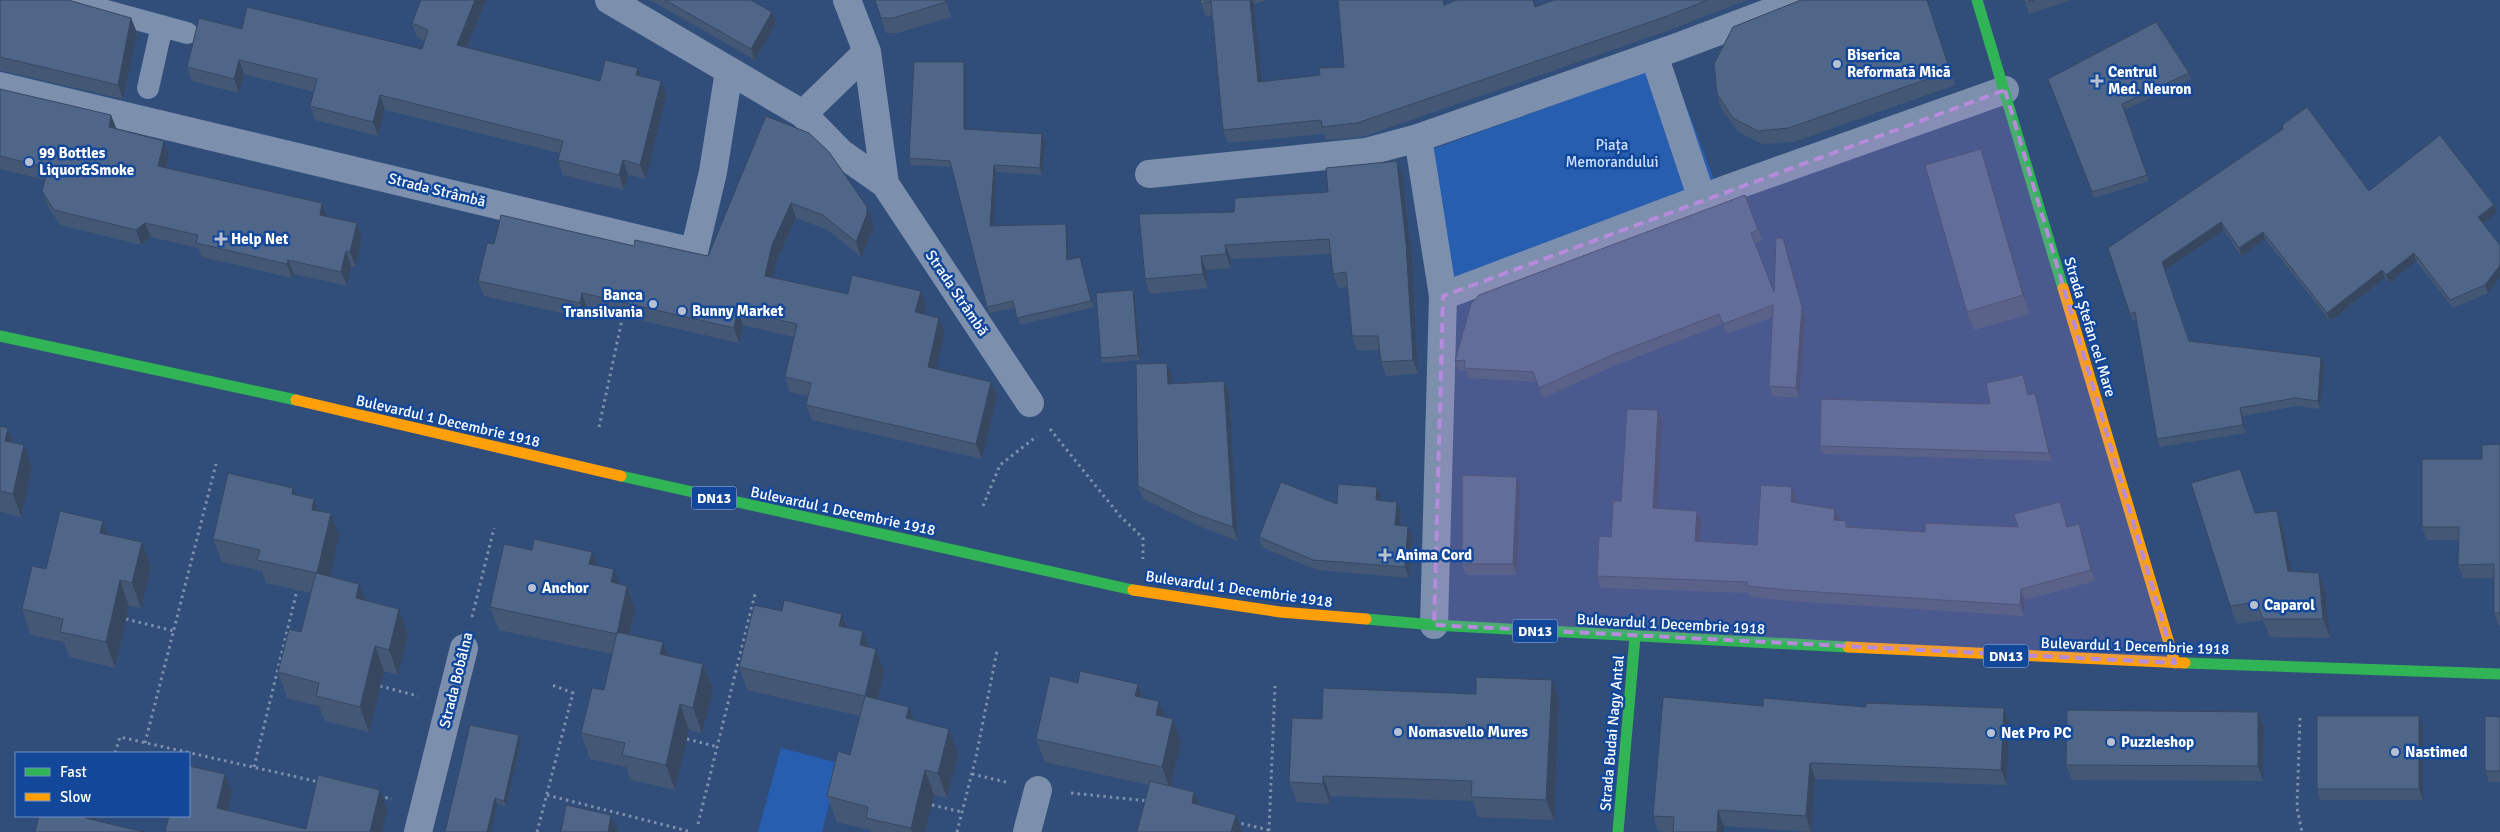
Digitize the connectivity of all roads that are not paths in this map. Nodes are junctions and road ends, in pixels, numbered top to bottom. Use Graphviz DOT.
graph roads {
  1 [pos="66,0"];
  2 [pos="608,0"];
  3 [pos="847,0"];
  4 [pos="1802,0"];
  5 [pos="1976,0"];
  6 [pos="162,26"];
  7 [pos="188,33"];
  8 [pos="867,52"];
  9 [pos="1654,55"];
  10 [pos="730,71"];
  11 [pos="0,86"];
  12 [pos="148,88"];
  13 [pos="2005,90"];
  14 [pos="802,114"];
  15 [pos="1418,138"];
  16 [pos="1149,174"];
  17 [pos="885,184"];
  18 [pos="1702,198"];
  19 [pos="1443,296"];
  20 [pos="0,336"];
  21 [pos="1030,403"];
  22 [pos="1434,625"];
  23 [pos="1635,637"];
  24 [pos="464,648"];
  25 [pos="2175,663"];
  26 [pos="2500,674"];
  27 [pos="1038,790"];
  28 [pos="418,832"];
  29 [pos="1027,832"];
  30 [pos="1618,832"];
  1 -- 6 [label="lane"];
  2 -- 10 [label="street, Strada Strâmbă"];
  3 -- 8 [label="street, Strada Strâmbă"];
  4 -- 9 [label="street"];
  5 -- 13 [label="main road, Strada Ștefan cel Mare"];
  6 -- 7 [label="lane"];
  6 -- 12 [label="lane"];
  8 -- 14 [label="street"];
  8 -- 17 [label="street, Strada Strâmbă"];
  9 -- 15 [label="street"];
  9 -- 18 [label="street"];
  10 -- 11 [label="street, Strada Strâmbă"];
  10 -- 14 [label="street, Strada Strâmbă"];
  13 -- 18 [label="street"];
  13 -- 25 [label="main road, Strada Ștefan cel Mare"];
  14 -- 17 [label="street, Strada Strâmbă"];
  15 -- 16 [label="street"];
  15 -- 19 [label="street"];
  17 -- 21 [label="street, Strada Strâmbă"];
  18 -- 19 [label="street"];
  19 -- 22 [label="street"];
  20 -- 22 [label="main road, Bulevardul 1 Decembrie 1918 / DN13"];
  22 -- 23 [label="main road, Bulevardul 1 Decembrie 1918 / DN13"];
  23 -- 25 [label="main road, Bulevardul 1 Decembrie 1918 / DN13"];
  23 -- 30 [label="main road, Strada Budai Nagy Antal"];
  24 -- 28 [label="street, Strada Bobâlna"];
  25 -- 26 [label="main road, Bulevardul 1 Decembrie 1918 / DN13"];
  27 -- 29 [label="street"];
}
